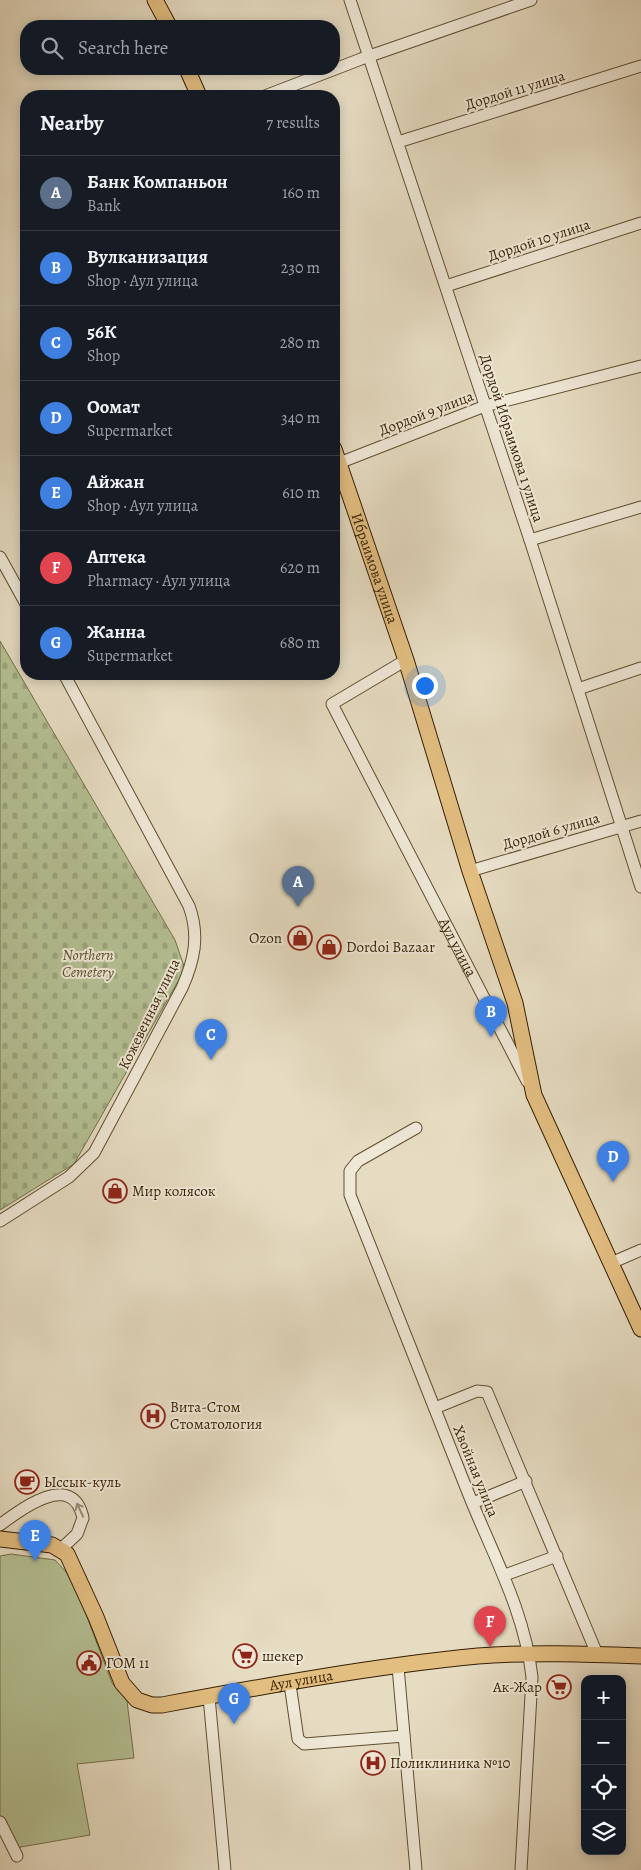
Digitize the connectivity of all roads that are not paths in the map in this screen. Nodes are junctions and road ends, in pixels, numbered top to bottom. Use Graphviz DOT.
graph roads {
  1 [pos="155,0"];
  2 [pos="350,0"];
  3 [pos="531,0"];
  4 [pos="165,20"];
  5 [pos="369,56"];
  6 [pos="641,66"];
  7 [pos="340,67"];
  8 [pos="190,75"];
  9 [pos="320,75"];
  10 [pos="196,90"];
  11 [pos="281,90"];
  12 [pos="398,142"];
  13 [pos="641,223"];
  14 [pos="446,286"];
  15 [pos="641,366"];
  16 [pos="486,406"];
  17 [pos="340,455"];
  18 [pos="340,468"];
  19 [pos="641,508"];
  20 [pos="530,540"];
  21 [pos="0,557"];
  22 [pos="20,593"];
  23 [pos="406,660"];
  24 [pos="641,668"];
  25 [pos="67,680"];
  26 [pos="578,689"];
  27 [pos="641,821"];
  28 [pos="622,826"];
  29 [pos="470,870"];
  30 [pos="641,887"];
  31 [pos="534,1095"];
  32 [pos="416,1128"];
  33 [pos="0,1221"];
  34 [pos="641,1250"];
  35 [pos="611,1263"];
  36 [pos="641,1329"];
  37 [pos="434,1408"];
  38 [pos="526,1480"];
  39 [pos="473,1503"];
  40 [pos="0,1525"];
  41 [pos="0,1539"];
  42 [pos="61,1549"];
  43 [pos="557,1556"];
  44 [pos="505,1575"];
  45 [pos="597,1654"];
  46 [pos="530,1655"];
  47 [pos="641,1656"];
  48 [pos="398,1667"];
  49 [pos="290,1684"];
  50 [pos="209,1697"];
  51 [pos="404,1736"];
  52 [pos="0,1822"];
  53 [pos="17,1856"];
  54 [pos="225,1870"];
  55 [pos="416,1870"];
  56 [pos="521,1870"];
  1 -- 4 [label="main road"];
  2 -- 5 [label="street, Дордой Ибраимова 1 улица"];
  3 -- 5 [label="street"];
  5 -- 7 [label="street"];
  5 -- 12 [label="street, Дордой Ибраимова 1 улица"];
  6 -- 12 [label="street, Дордой 11 улица"];
  8 -- 10 [label="main road"];
  9 -- 11 [label="street"];
  12 -- 14 [label="street, Дордой Ибраимова 1 улица"];
  13 -- 14 [label="street, Дордой 10 улица"];
  14 -- 16 [label="street, Дордой Ибраимова 1 улица"];
  15 -- 16 [label="street, Дордой 9 улица"];
  16 -- 17 [label="street, Дордой 9 улица"];
  16 -- 20 [label="street, Дордой Ибраимова 1 улица"];
  18 -- 23 [label="main road, Ибраимова улица"];
  19 -- 20 [label="street"];
  20 -- 26 [label="street, Дордой Ибраимова 1 улица"];
  21 -- 22 [label="street"];
  23 -- 29 [label="main road, Ибраимова улица"];
  23 -- 31 [label="street, Аул улица"];
  24 -- 26 [label="street"];
  25 -- 33 [label="street, Кожевенная улица"];
  26 -- 28 [label="street, Дордой Ибраимова 1 улица"];
  27 -- 28 [label="street, Дордой 6 улица"];
  28 -- 29 [label="street, Дордой 6 улица"];
  28 -- 30 [label="street, Дордой Ибраимова 1 улица"];
  29 -- 31 [label="main road, Ибраимова улица"];
  31 -- 35 [label="main road, Аул улица"];
  32 -- 37 [label="street, Хвойная улица"];
  34 -- 35 [label="street"];
  35 -- 36 [label="main road, Аул улица"];
  37 -- 38 [label="street"];
  37 -- 39 [label="street, Хвойная улица"];
  38 -- 39 [label="street"];
  38 -- 43 [label="street"];
  39 -- 44 [label="street, Хвойная улица"];
  42 -- 40 [label="street, one-way"];
  41 -- 42 [label="main road"];
  42 -- 50 [label="main road, Аул улица"];
  43 -- 44 [label="street"];
  43 -- 45 [label="street"];
  44 -- 46 [label="street, Хвойная улица"];
  45 -- 46 [label="main road, Аул улица"];
  45 -- 47 [label="main road, Аул улица"];
  46 -- 48 [label="main road, Аул улица"];
  46 -- 56 [label="street, Хвойная улица"];
  48 -- 49 [label="main road, Аул улица"];
  48 -- 51 [label="street"];
  49 -- 50 [label="main road, Аул улица"];
  49 -- 51 [label="street"];
  50 -- 54 [label="street"];
  51 -- 55 [label="street"];
  52 -- 53 [label="street"];
}
